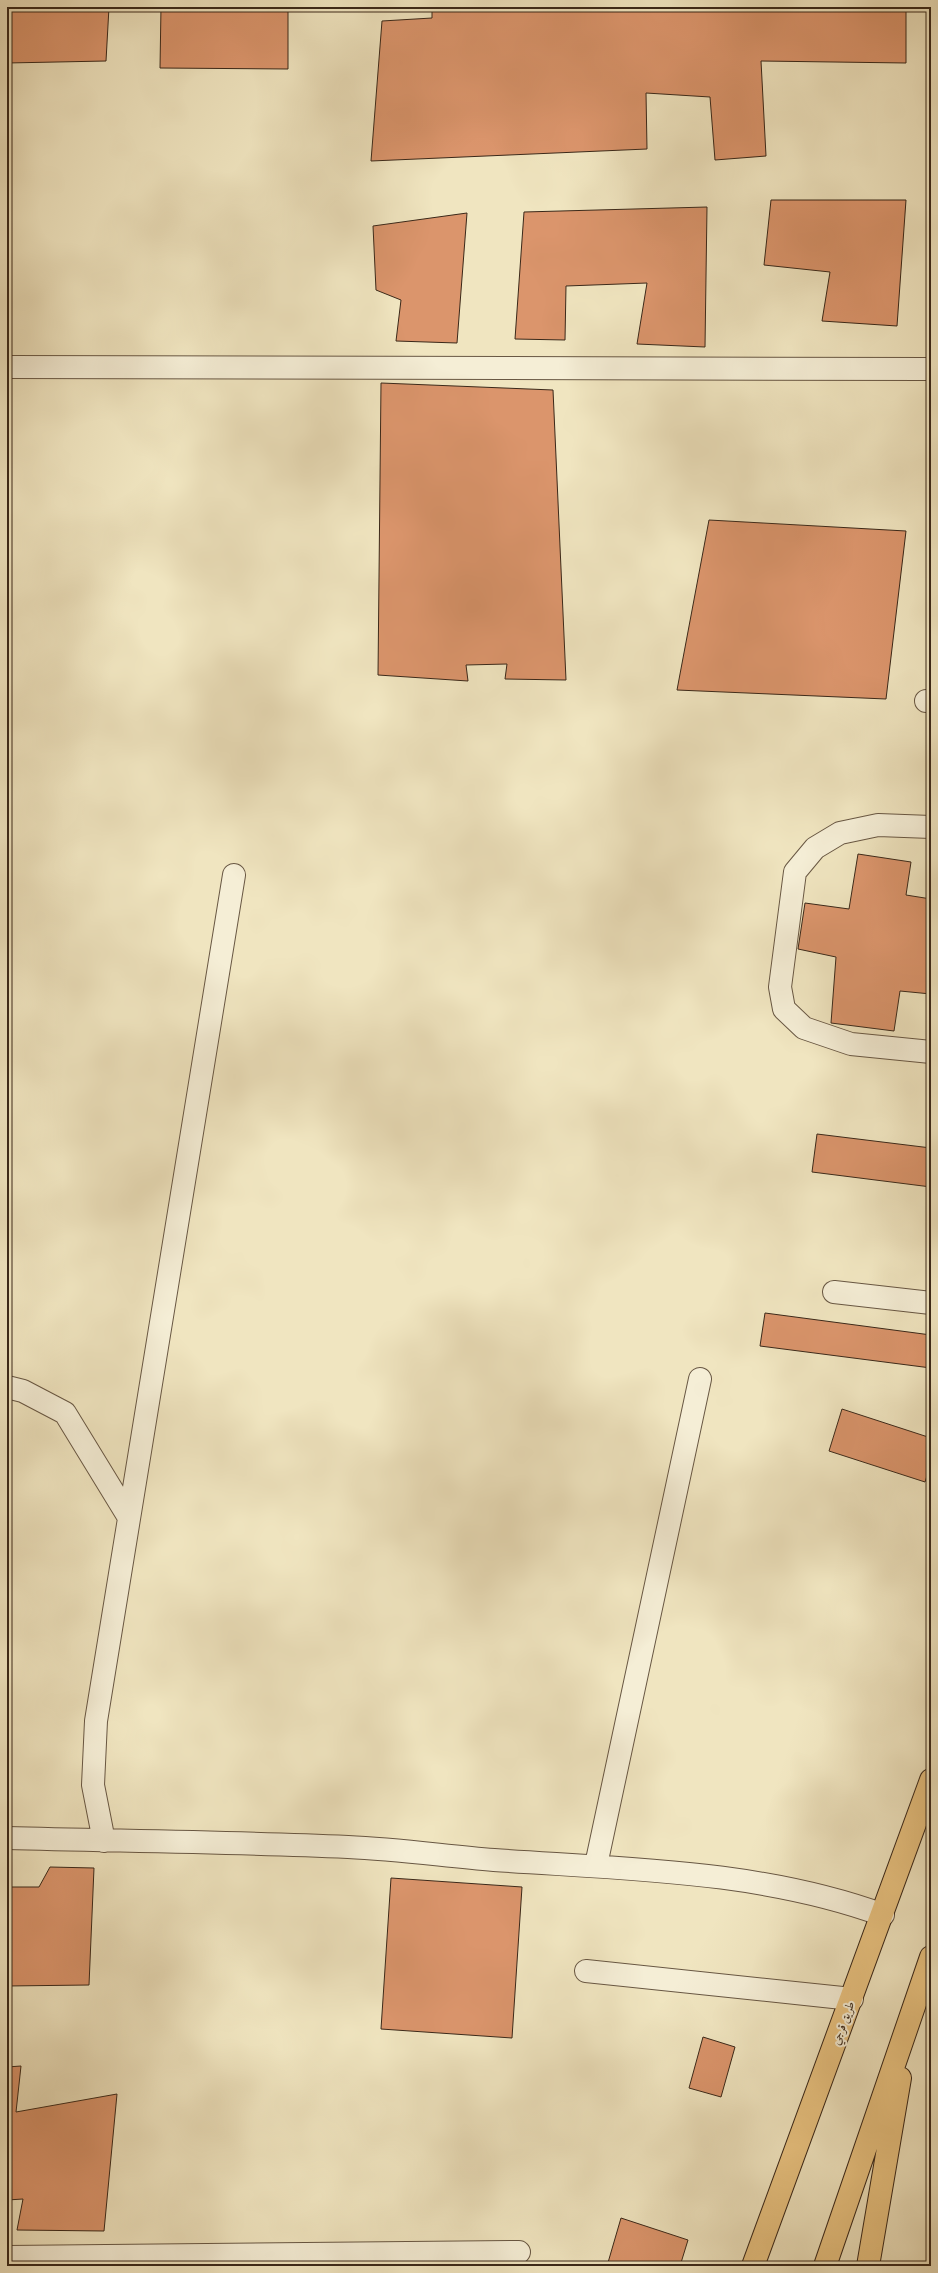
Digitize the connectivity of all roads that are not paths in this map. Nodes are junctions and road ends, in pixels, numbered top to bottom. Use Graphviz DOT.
graph roads {
  1 [pos="7,367"];
  2 [pos="931,369"];
  3 [pos="931,827"];
  4 [pos="234,875"];
  5 [pos="931,1052"];
  6 [pos="834,1292"];
  7 [pos="931,1303"];
  8 [pos="700,1379"];
  9 [pos="7,1387"];
  10 [pos="128,1516"];
  11 [pos="931,1780"];
  12 [pos="7,1838"];
  13 [pos="104,1841"];
  14 [pos="596,1865"];
  15 [pos="883,1915"];
  16 [pos="931,1958"];
  17 [pos="586,1971"];
  18 [pos="852,1999"];
  19 [pos="912,2013"];
  20 [pos="519,2252"];
  21 [pos="7,2257"];
  22 [pos="753,2266"];
  23 [pos="824,2266"];
  24 [pos="868,2266"];
  1 -- 2 [label="street"];
  3 -- 5 [label="street"];
  4 -- 10 [label="street"];
  6 -- 7 [label="street"];
  8 -- 14 [label="street"];
  9 -- 10 [label="street"];
  10 -- 13 [label="street"];
  11 -- 15 [label="highway, طريق قرجي"];
  12 -- 13 [label="street"];
  13 -- 14 [label="street"];
  14 -- 15 [label="street"];
  15 -- 18 [label="highway, طريق قرجي"];
  16 -- 19 [label="highway"];
  17 -- 18 [label="street"];
  18 -- 22 [label="highway, طريق قرجي"];
  19 -- 23 [label="highway"];
  19 -- 24 [label="highway"];
  20 -- 21 [label="street"];
}
